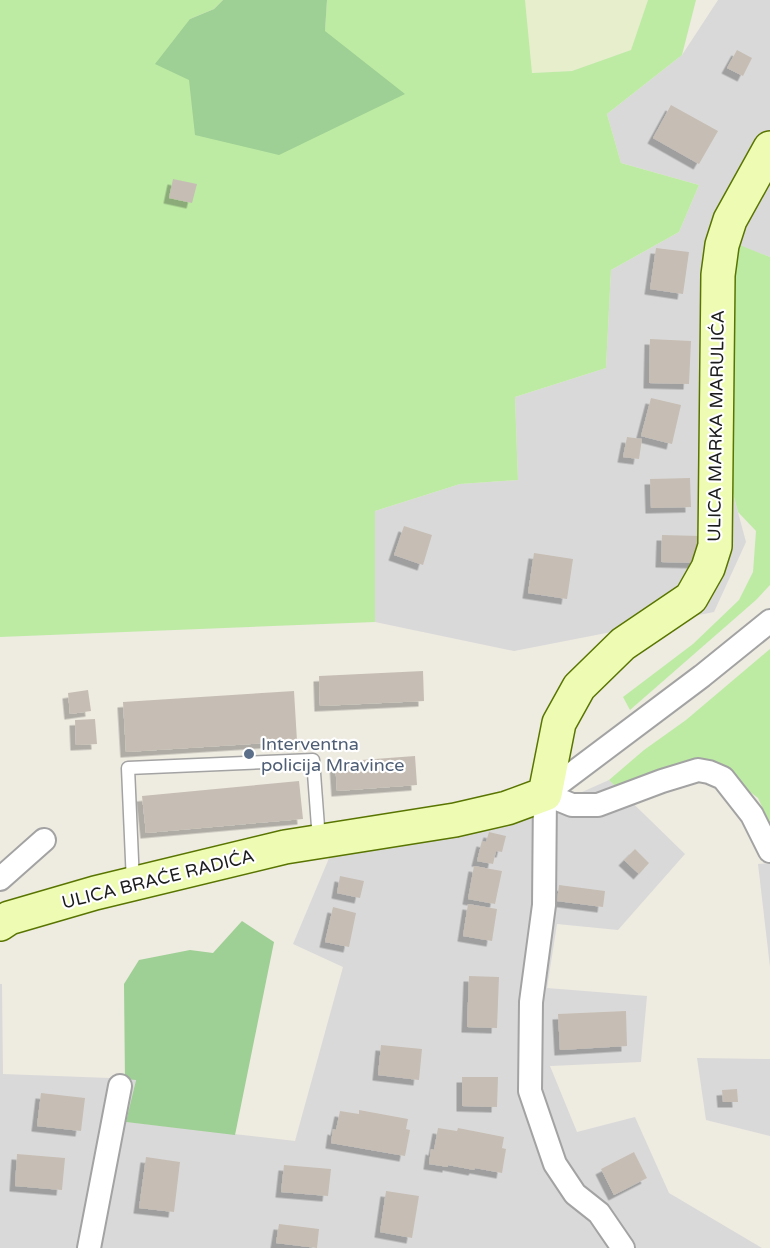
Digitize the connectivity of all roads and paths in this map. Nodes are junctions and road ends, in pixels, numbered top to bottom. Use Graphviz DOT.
graph roads {
  1 [pos="770,148"];
  2 [pos="770,621"];
  3 [pos="545,794"];
  4 [pos="44,840"];
  5 [pos="319,842"];
  6 [pos="770,850"];
  7 [pos="0,879"];
  8 [pos="133,884"];
  9 [pos="0,924"];
  10 [pos="120,1086"];
  11 [pos="89,1248"];
  12 [pos="623,1248"];
  1 -- 3 [label="main road, ULICA MARKA MARULIĆA"];
  2 -- 3 [label="street"];
  3 -- 5 [label="main road"];
  3 -- 6 [label="street"];
  3 -- 12 [label="street, ULICA MARKA MARULIĆA"];
  4 -- 7 [label="street"];
  5 -- 8 [label="main road, ULICA BRAĆE RADIĆA"];
  5 -- 8 [label="lane"];
  8 -- 9 [label="main road, ULICA BRAĆE RADIĆA"];
  10 -- 11 [label="street"];
}
